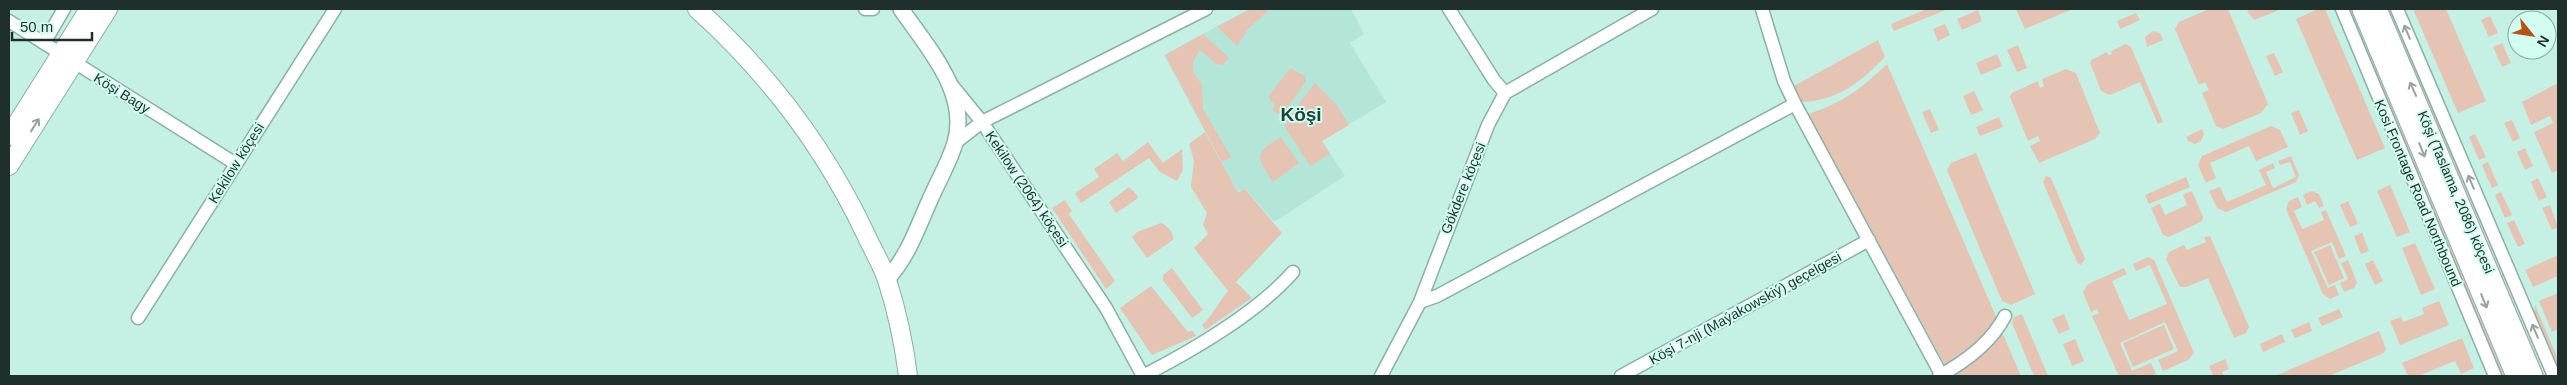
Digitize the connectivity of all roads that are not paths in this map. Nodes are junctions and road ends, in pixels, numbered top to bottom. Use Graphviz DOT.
graph roads {
  1 [pos="64,9"];
  2 [pos="89,9"];
  3 [pos="108,9"];
  4 [pos="335,9"];
  5 [pos="698,9"];
  6 [pos="865,9"];
  7 [pos="873,9"];
  8 [pos="902,9"];
  9 [pos="1206,9"];
  10 [pos="1449,9"];
  11 [pos="1652,9"];
  12 [pos="1762,9"];
  13 [pos="2342,9"];
  14 [pos="2362,9"];
  15 [pos="2377,9"];
  16 [pos="2398,9"];
  17 [pos="9,20"];
  18 [pos="44,43"];
  19 [pos="67,59"];
  20 [pos="948,80"];
  21 [pos="1505,93"];
  22 [pos="1795,104"];
  23 [pos="982,122"];
  24 [pos="9,136"];
  25 [pos="955,143"];
  26 [pos="236,164"];
  27 [pos="9,166"];
  28 [pos="1869,240"];
  29 [pos="1293,272"];
  30 [pos="887,279"];
  31 [pos="1420,302"];
  32 [pos="2005,316"];
  33 [pos="138,318"];
  34 [pos="908,376"];
  35 [pos="1143,376"];
  36 [pos="1382,376"];
  37 [pos="1621,376"];
  38 [pos="1941,376"];
  39 [pos="2494,376"];
  40 [pos="2516,376"];
  41 [pos="2533,376"];
  42 [pos="2554,376"];
  1 -- 18 [label="street"];
  2 -- 19 [label="main road"];
  3 -- 19 [label="main road"];
  4 -- 26 [label="street, Kekilow köçesi"];
  5 -- 30 [label="main road"];
  6 -- 7 [label="street"];
  8 -- 20 [label="street, Kekilow (2064) köçesi"];
  9 -- 23 [label="street"];
  10 -- 21 [label="street"];
  11 -- 21 [label="street"];
  12 -- 22 [label="street"];
  13 -- 39 [label="street, Kosi Frontage Road Northbound"];
  14 -- 40 [label="main road, Köşi (Taslama, 2086) köçesi, one-way"];
  41 -- 15 [label="main road, Köşi (Taslama, 2086) köçesi, one-way"];
  42 -- 16 [label="street, one-way"];
  17 -- 18 [label="street, Köşi Bagy"];
  18 -- 19 [label="street, Köşi Bagy"];
  19 -- 24 [label="main road"];
  19 -- 26 [label="street, Köşi Bagy"];
  27 -- 19 [label="main road, one-way"];
  20 -- 23 [label="street, Kekilow (2064) köçesi"];
  20 -- 25 [label="street"];
  21 -- 31 [label="street, Gökdere köçesi"];
  22 -- 28 [label="street"];
  22 -- 31 [label="street"];
  23 -- 25 [label="street"];
  23 -- 35 [label="street, Kekilow (2064) köçesi"];
  25 -- 30 [label="street"];
  26 -- 33 [label="street, Kekilow köçesi"];
  28 -- 37 [label="street, Köşi 7-nji (Maýakowskiý) geçelgesi"];
  28 -- 38 [label="street"];
  29 -- 35 [label="street"];
  30 -- 34 [label="main road"];
  31 -- 36 [label="street, Gökdere köçesi"];
  32 -- 38 [label="street"];
}
